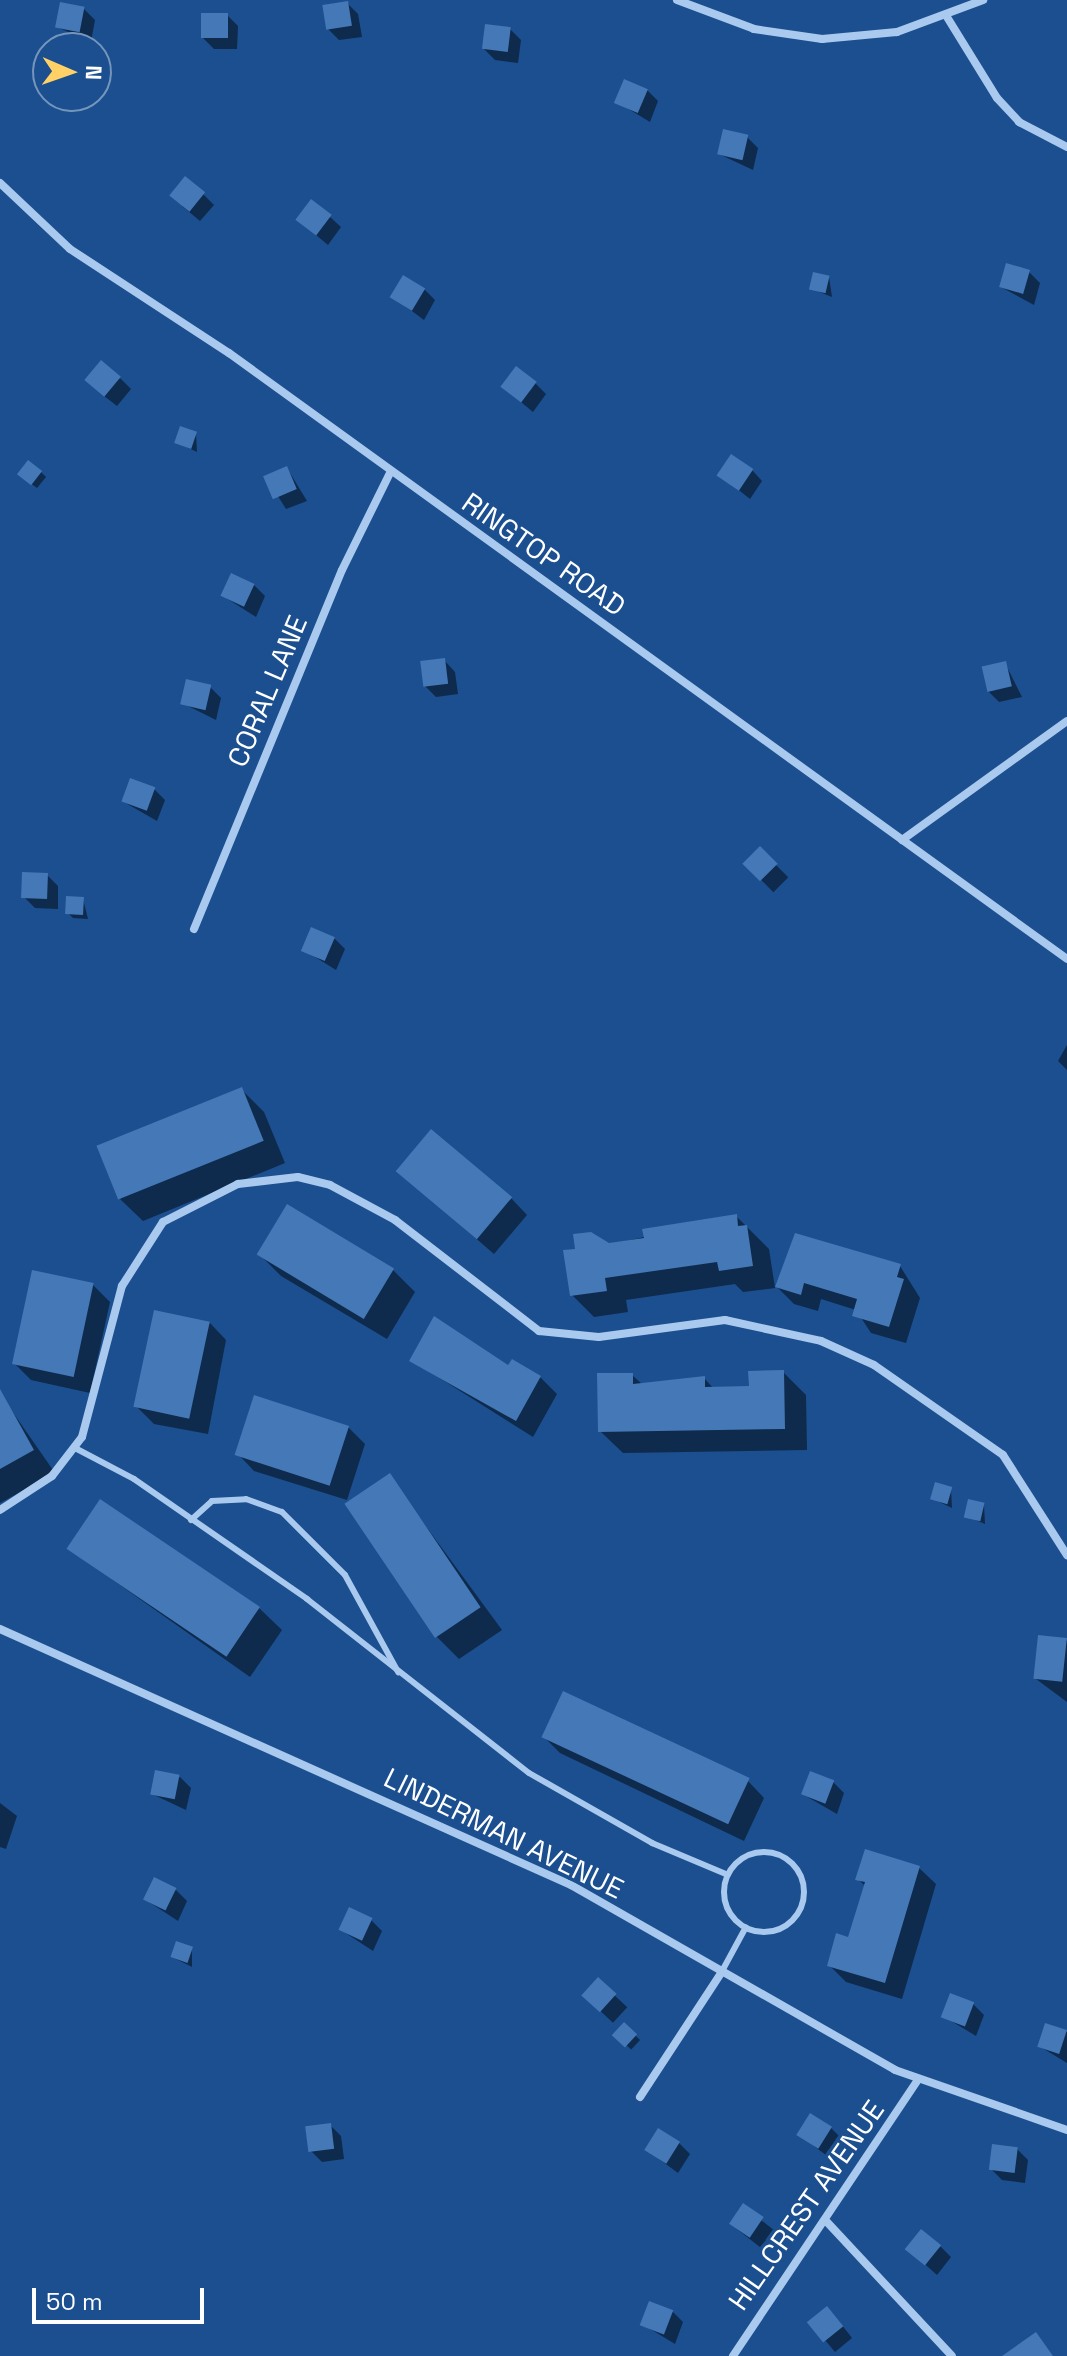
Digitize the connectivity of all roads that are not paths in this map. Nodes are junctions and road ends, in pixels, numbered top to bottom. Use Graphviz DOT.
graph roads {
  1 [pos="677,0"];
  2 [pos="983,0"];
  3 [pos="947,17"];
  4 [pos="1067,147"];
  5 [pos="0,183"];
  6 [pos="390,473"];
  7 [pos="1067,721"];
  8 [pos="902,840"];
  9 [pos="194,929"];
  10 [pos="1067,959"];
  11 [pos="75,1448"];
  12 [pos="0,1510"];
  13 [pos="191,1520"];
  14 [pos="1067,1555"];
  15 [pos="0,1629"];
  16 [pos="400,1676"];
  17 [pos="728,1875"];
  18 [pos="746,1927"];
  19 [pos="721,1973"];
  20 [pos="918,2080"];
  21 [pos="640,2097"];
  22 [pos="1067,2130"];
  23 [pos="827,2222"];
  24 [pos="733,2356"];
  25 [pos="952,2356"];
  1 -- 3 [label="street"];
  2 -- 3 [label="street"];
  3 -- 4 [label="street"];
  5 -- 6 [label="street, RINGTOP ROAD"];
  6 -- 8 [label="street, RINGTOP ROAD"];
  6 -- 9 [label="street, CORAL LANE"];
  7 -- 8 [label="street"];
  8 -- 10 [label="street, RINGTOP ROAD"];
  11 -- 12 [label="street"];
  11 -- 13 [label="lane"];
  11 -- 14 [label="street"];
  13 -- 16 [label="lane"];
  13 -- 16 [label="lane"];
  15 -- 19 [label="street, LINDERMAN AVENUE"];
  16 -- 17 [label="lane"];
  17 -- 18 [label="lane"];
  17 -- 18 [label="lane"];
  18 -- 19 [label="lane"];
  19 -- 20 [label="street, LINDERMAN AVENUE"];
  19 -- 21 [label="street"];
  20 -- 22 [label="street, LINDERMAN AVENUE"];
  20 -- 23 [label="street, HILLCREST AVENUE"];
  23 -- 24 [label="street, HILLCREST AVENUE"];
  23 -- 25 [label="street"];
}
